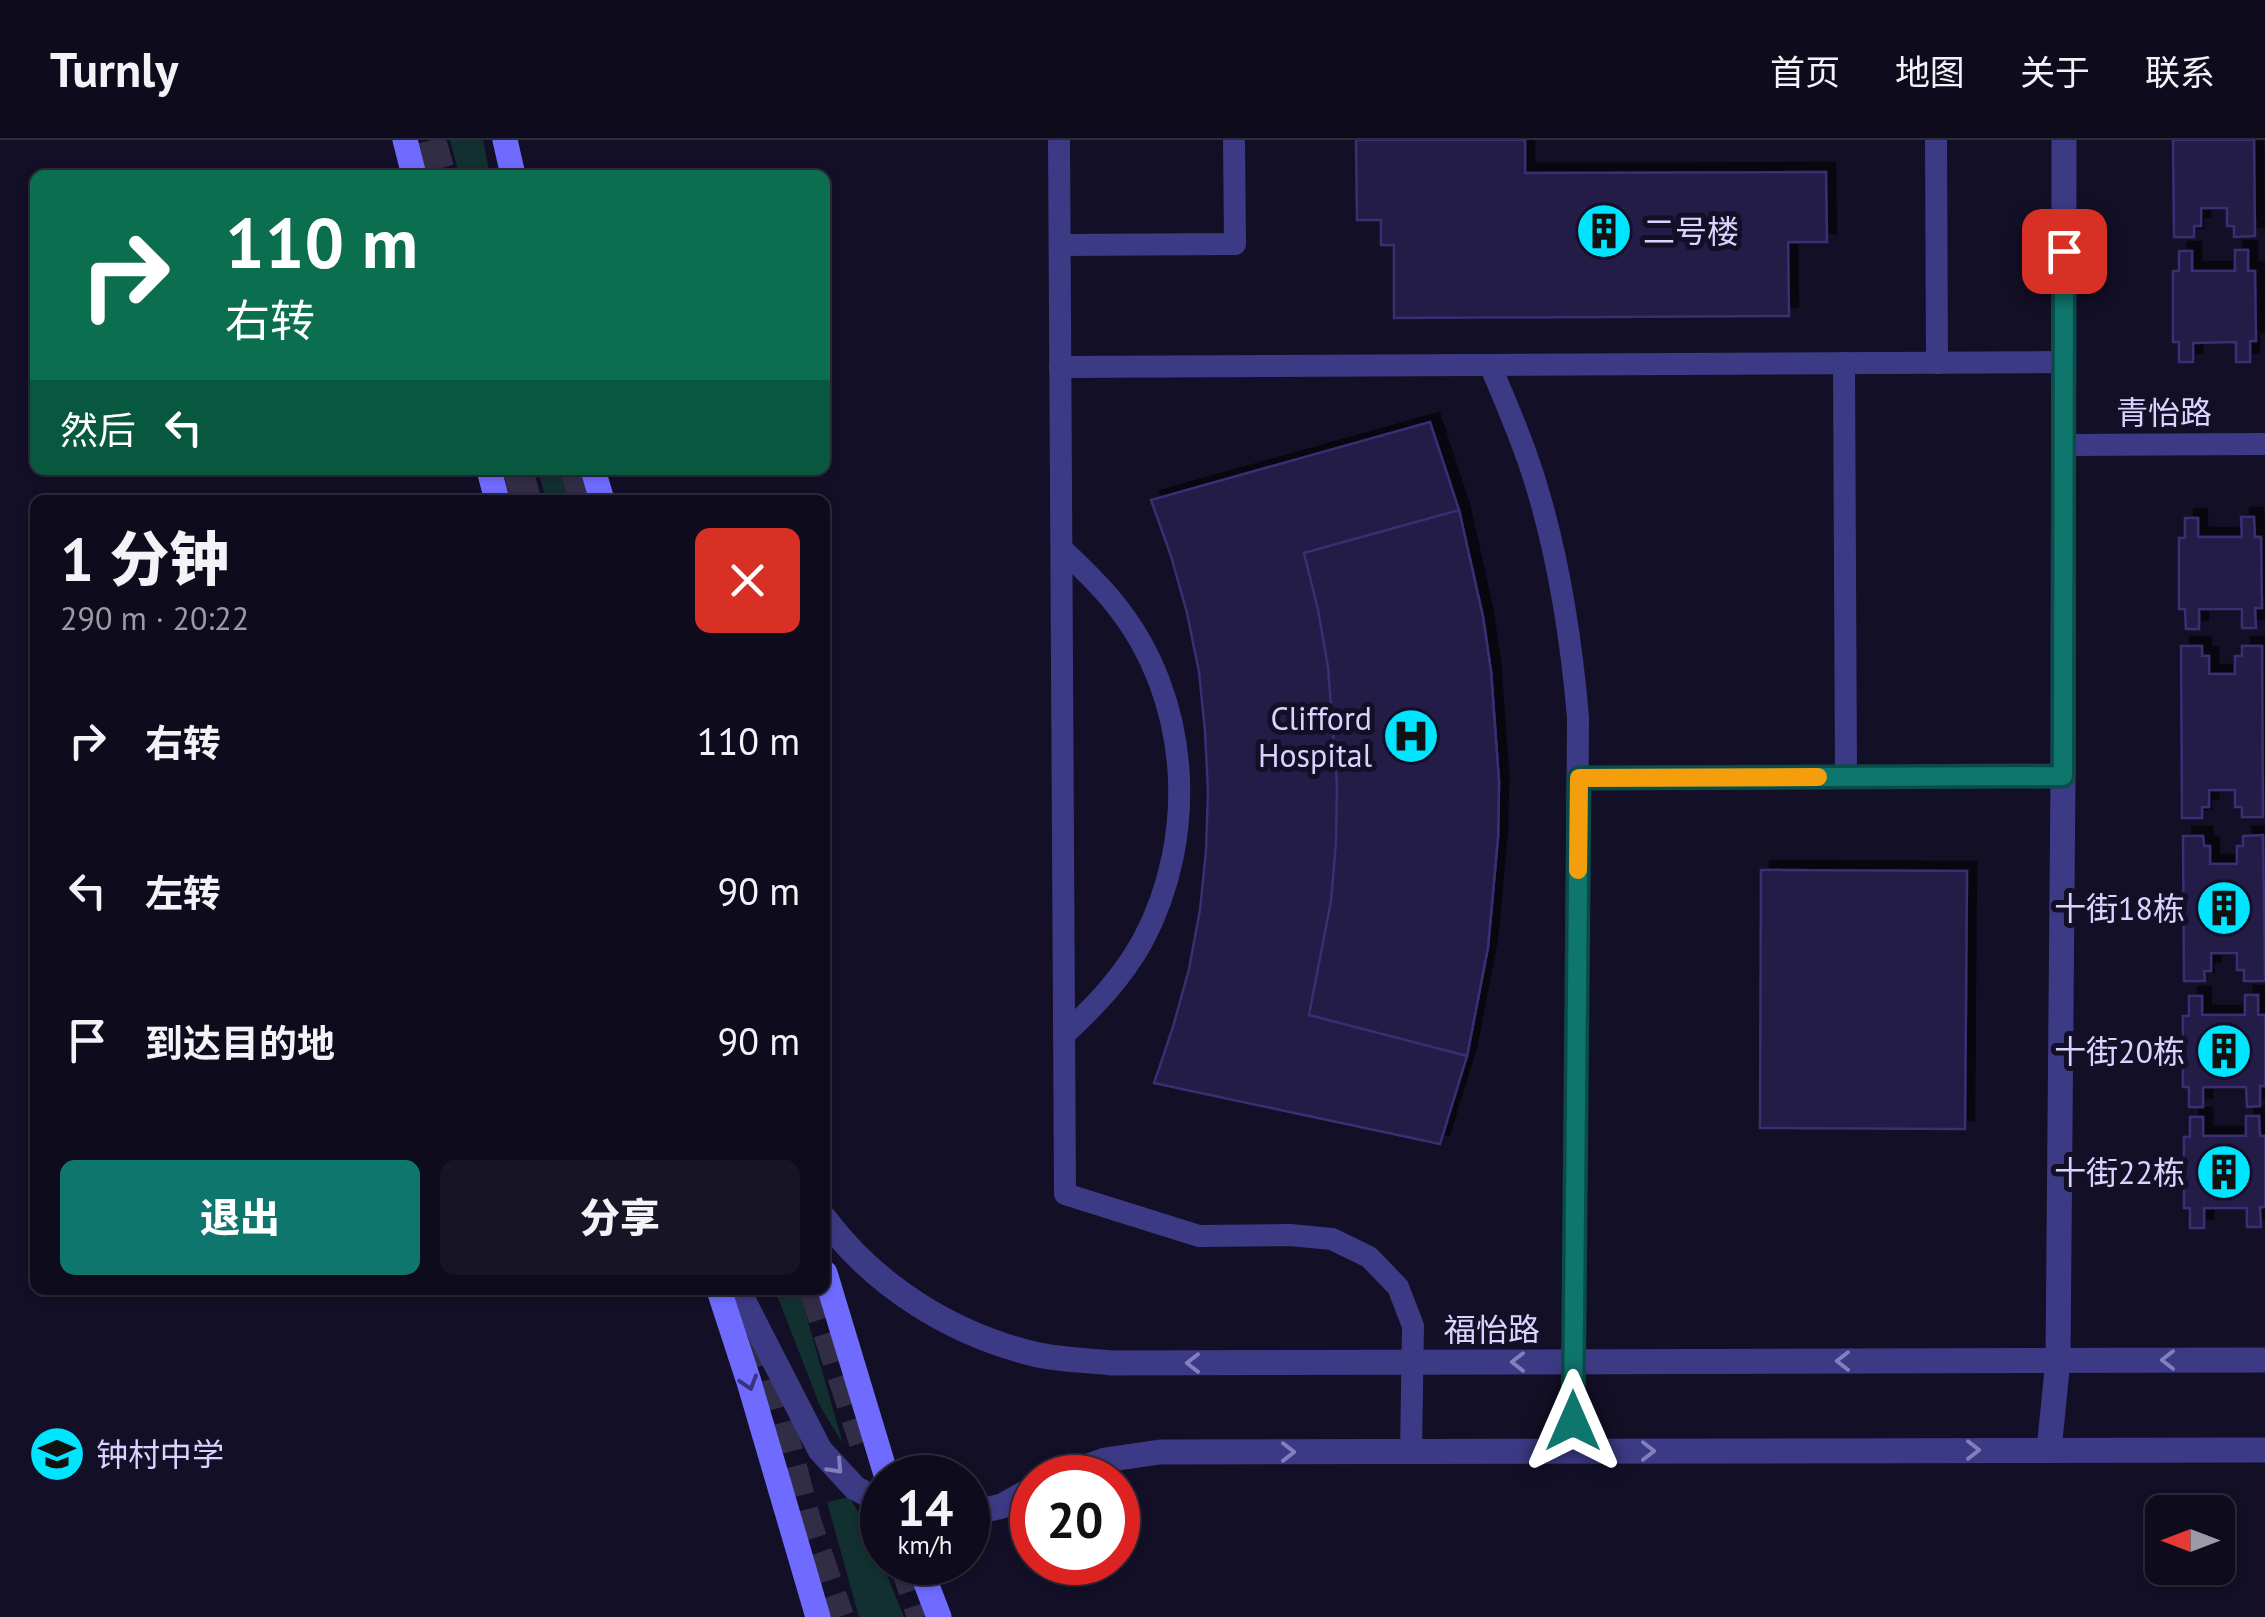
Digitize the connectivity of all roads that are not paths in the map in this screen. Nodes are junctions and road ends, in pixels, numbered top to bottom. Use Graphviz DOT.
graph roads {
  1 [pos="405,140"];
  2 [pos="505,140"];
  3 [pos="1059,140"];
  4 [pos="1234,140"];
  5 [pos="1936,140"];
  6 [pos="2064,140"];
  7 [pos="413,170"];
  8 [pos="512,170"];
  9 [pos="1060,245"];
  10 [pos="2064,362"];
  11 [pos="1844,363"];
  12 [pos="1937,363"];
  13 [pos="1490,365"];
  14 [pos="1060,367"];
  15 [pos="2064,444"];
  16 [pos="2265,444"];
  17 [pos="1062,549"];
  18 [pos="2063,776"];
  19 [pos="1846,777"];
  20 [pos="1579,778"];
  21 [pos="1064,1035"];
  22 [pos="830,1226"];
  23 [pos="830,1289"];
  24 [pos="721,1295"];
  25 [pos="741,1295"];
  26 [pos="2058,1360"];
  27 [pos="2265,1360"];
  28 [pos="1412,1362"];
  29 [pos="1574,1362"];
  30 [pos="2050,1450"];
  31 [pos="2265,1450"];
  32 [pos="1573,1451"];
  33 [pos="1411,1452"];
  34 [pos="880,1455"];
  35 [pos="1139,1455"];
  36 [pos="860,1491"];
  37 [pos="927,1585"];
  38 [pos="818,1617"];
  39 [pos="939,1617"];
  1 -- 7 [label="main road"];
  2 -- 8 [label="main road"];
  3 -- 9 [label="lane"];
  4 -- 9 [label="lane"];
  5 -- 12 [label="lane"];
  6 -- 10 [label="street"];
  9 -- 14 [label="lane"];
  10 -- 12 [label="lane"];
  10 -- 15 [label="street"];
  11 -- 12 [label="lane"];
  11 -- 13 [label="lane"];
  11 -- 19 [label="lane"];
  13 -- 14 [label="lane"];
  13 -- 20 [label="lane"];
  14 -- 17 [label="lane"];
  15 -- 16 [label="lane, 青怡路"];
  15 -- 18 [label="street"];
  17 -- 21 [label="lane"];
  17 -- 21 [label="lane"];
  18 -- 19 [label="lane"];
  18 -- 26 [label="street"];
  19 -- 20 [label="lane"];
  20 -- 29 [label="lane"];
  21 -- 28 [label="lane"];
  28 -- 22 [label="street, 福怡路, one-way"];
  23 -- 34 [label="main road"];
  24 -- 38 [label="main road, one-way"];
  25 -- 36 [label="street, one-way"];
  27 -- 26 [label="street, 福怡路, one-way"];
  26 -- 29 [label="street, 福怡路, one-way"];
  26 -- 30 [label="street"];
  29 -- 28 [label="street, 福怡路, one-way"];
  28 -- 33 [label="lane"];
  29 -- 32 [label="lane"];
  30 -- 31 [label="street"];
  32 -- 30 [label="street, one-way"];
  32 -- 33 [label="street"];
  35 -- 33 [label="street, one-way"];
  37 -- 39 [label="main road"];
}
